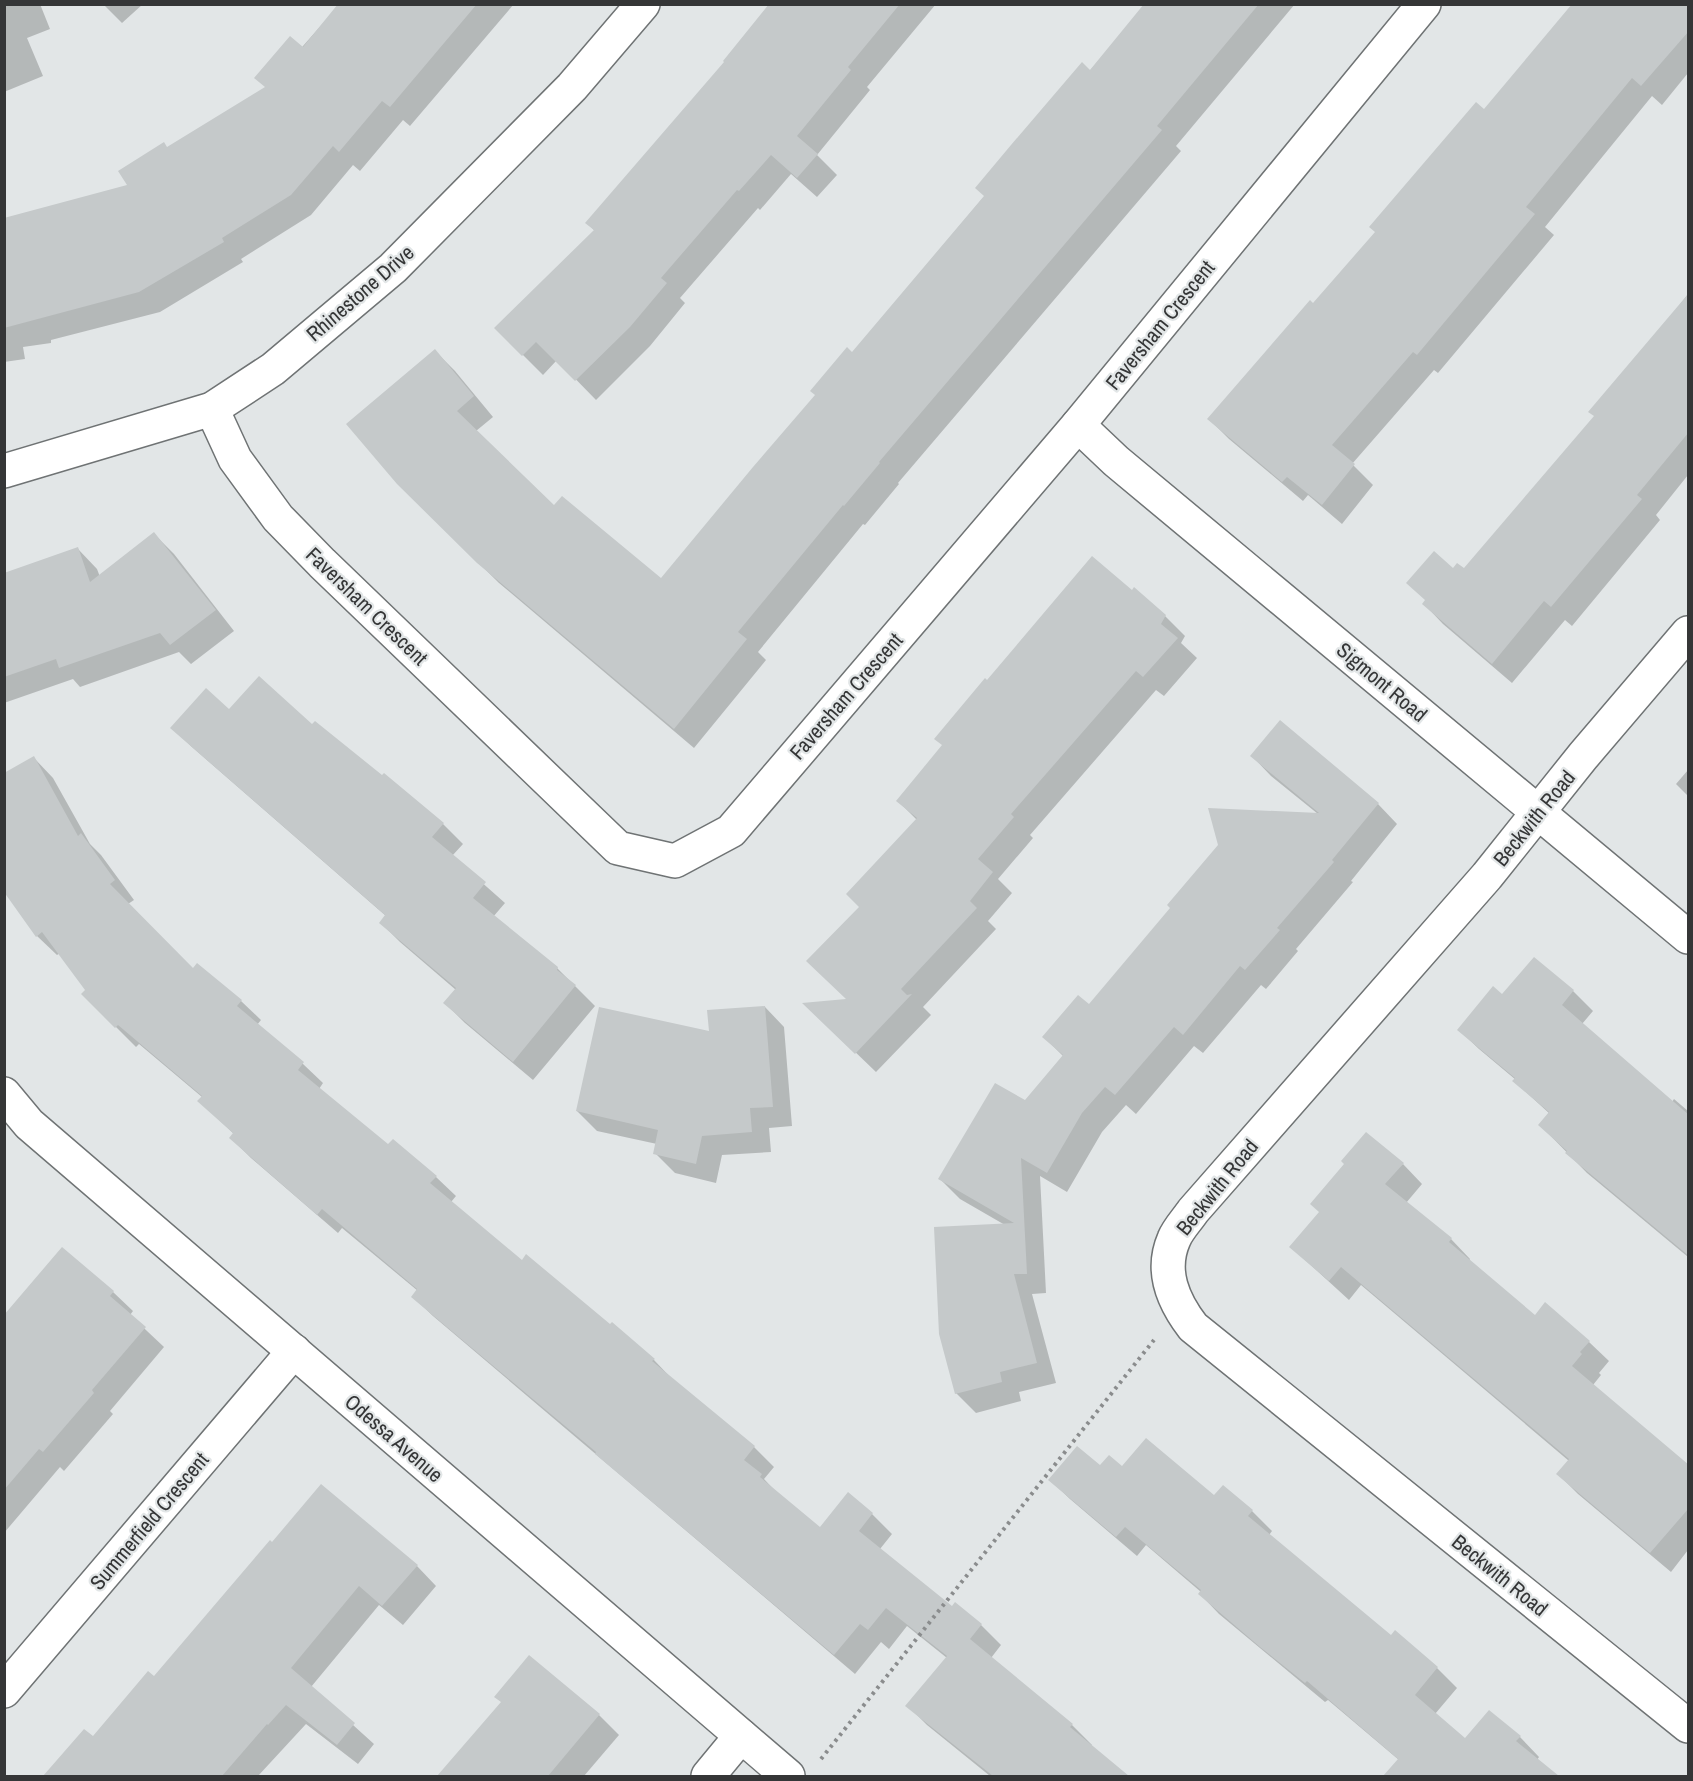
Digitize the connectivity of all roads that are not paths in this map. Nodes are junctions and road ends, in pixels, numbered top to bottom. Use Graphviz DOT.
graph roads {
  1 [pos="643,4"];
  2 [pos="1424,4"];
  3 [pos="212,408"];
  4 [pos="1078,425"];
  5 [pos="4,471"];
  6 [pos="1689,633"];
  7 [pos="1539,813"];
  8 [pos="1689,937"];
  9 [pos="4,1094"];
  10 [pos="294,1351"];
  11 [pos="4,1691"];
  12 [pos="1689,1726"];
  13 [pos="741,1736"];
  14 [pos="801,1772"];
  15 [pos="708,1776"];
  1 -- 3 [label="street, Rhinestone Drive"];
  2 -- 4 [label="street, Faversham Crescent"];
  3 -- 4 [label="street, Faversham Crescent"];
  3 -- 5 [label="street, Rhinestone Drive"];
  4 -- 7 [label="street, Sigmont Road"];
  6 -- 7 [label="street, Beckwith Road"];
  7 -- 8 [label="street, Sigmont Road"];
  7 -- 12 [label="street, Beckwith Road"];
  9 -- 10 [label="street, Odessa Avenue"];
  10 -- 11 [label="street, Summerfield Crescent"];
  10 -- 13 [label="street, Odessa Avenue"];
  13 -- 14 [label="street, Odessa Avenue"];
  13 -- 15 [label="street"];
}
